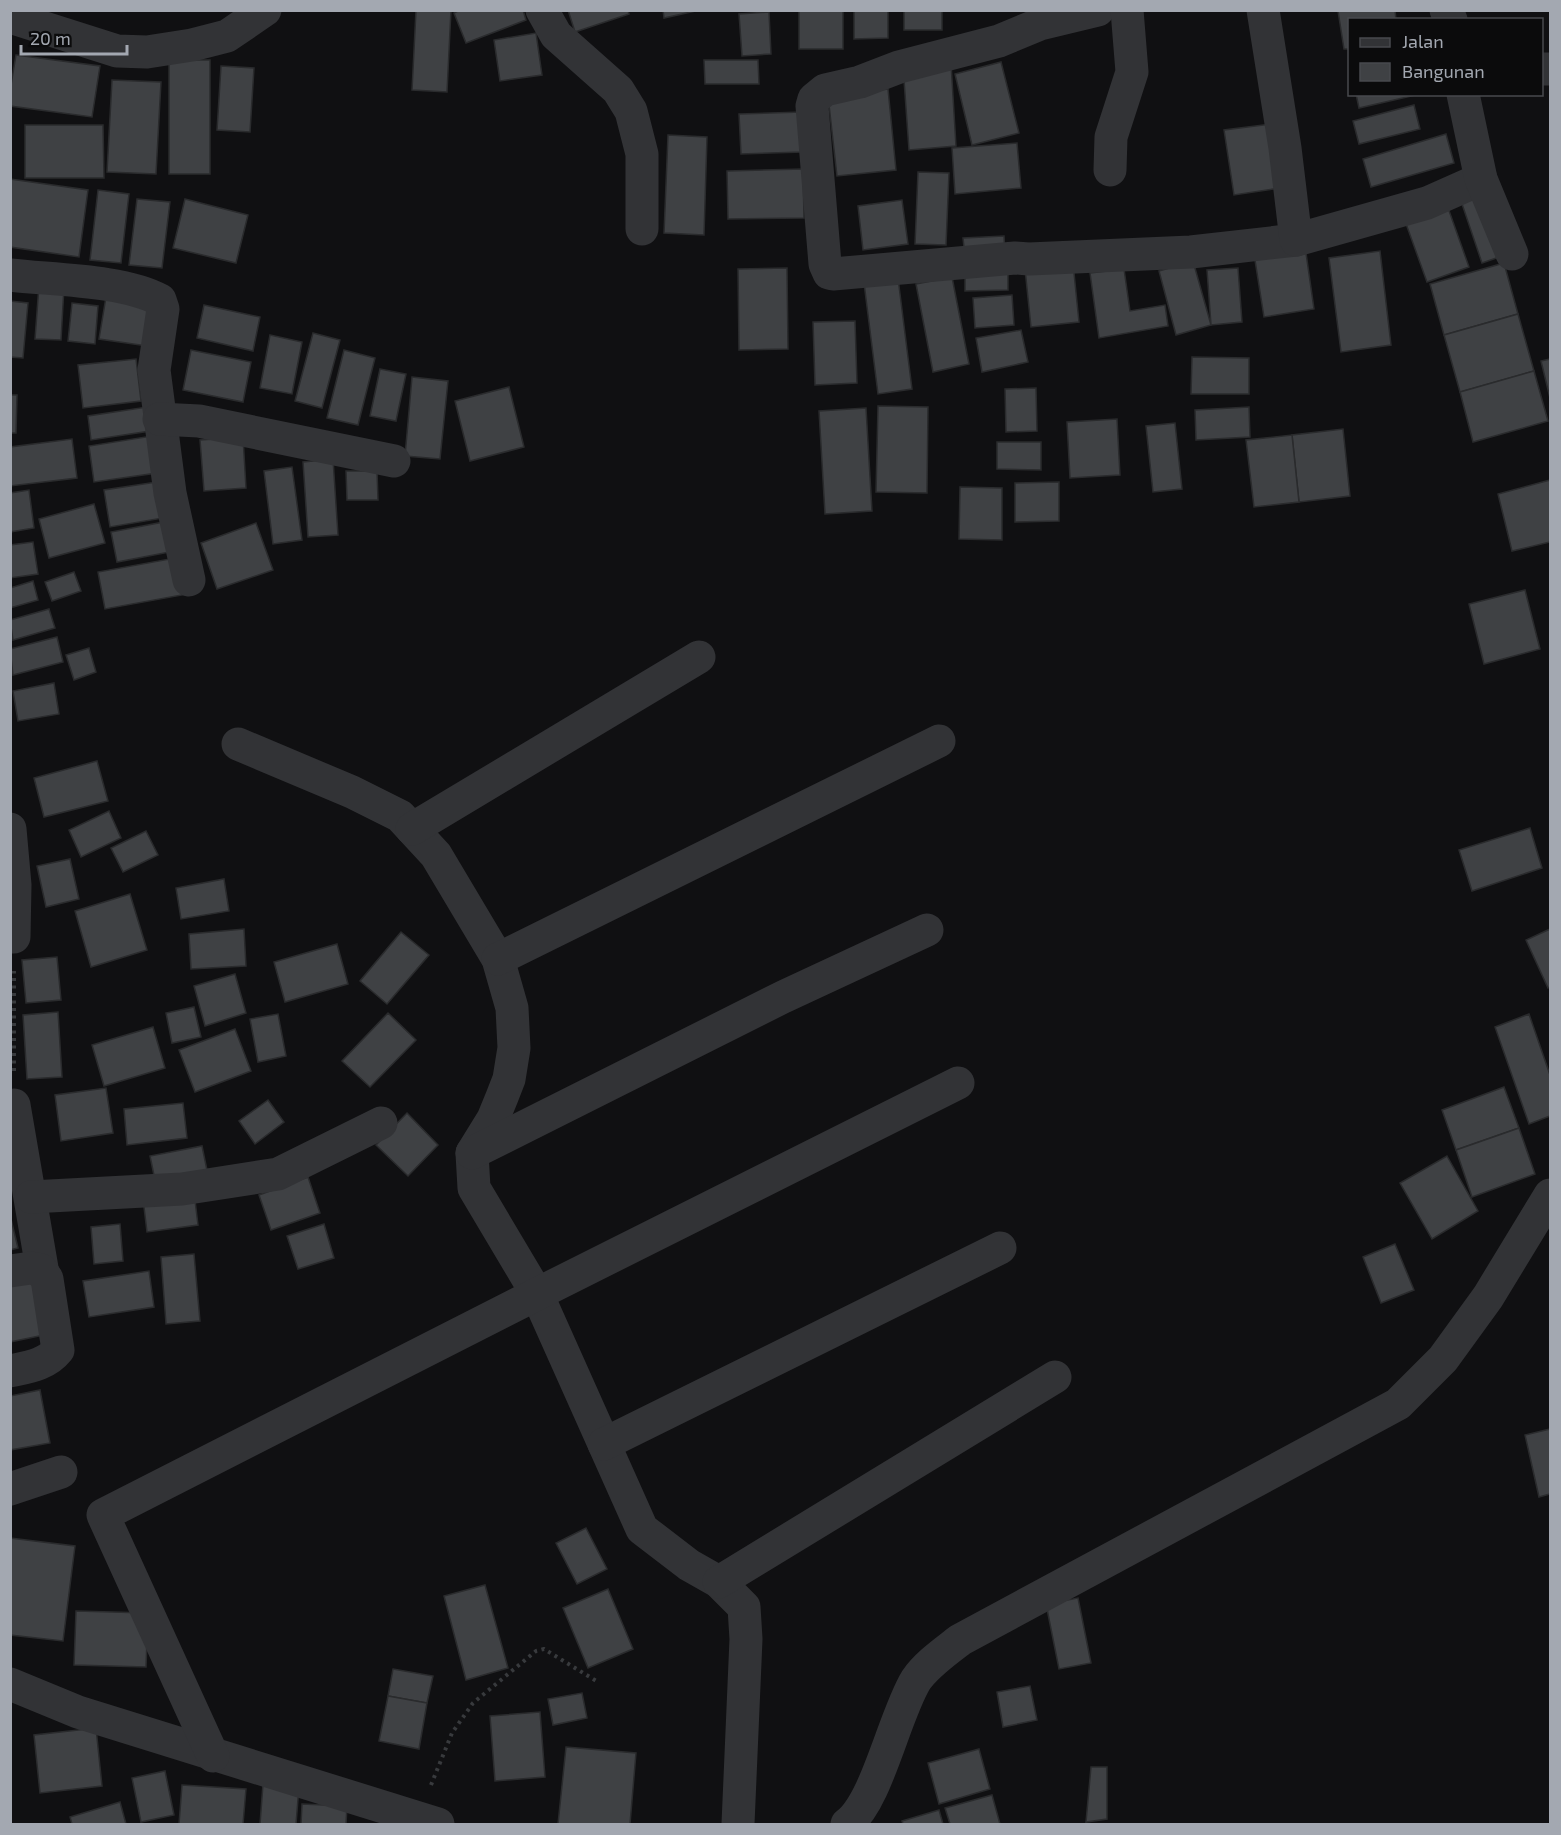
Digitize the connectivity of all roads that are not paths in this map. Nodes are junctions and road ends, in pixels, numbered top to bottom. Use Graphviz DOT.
graph roads {
  1 [pos="265,10"];
  2 [pos="542,10"];
  3 [pos="1098,10"];
  4 [pos="1127,10"];
  5 [pos="1263,10"];
  6 [pos="10,17"];
  7 [pos="1463,96"];
  8 [pos="1110,170"];
  9 [pos="1481,179"];
  10 [pos="642,229"];
  11 [pos="1296,240"];
  12 [pos="1512,254"];
  13 [pos="10,275"];
  14 [pos="159,419"];
  15 [pos="394,461"];
  16 [pos="189,580"];
  17 [pos="699,657"];
  18 [pos="939,741"];
  19 [pos="238,744"];
  20 [pos="10,829"];
  21 [pos="412,829"];
  22 [pos="927,930"];
  23 [pos="12,937"];
  24 [pos="498,959"];
  25 [pos="958,1083"];
  26 [pos="12,1106"];
  27 [pos="381,1123"];
  28 [pos="472,1153"];
  29 [pos="1551,1195"];
  30 [pos="31,1197"];
  31 [pos="1000,1248"];
  32 [pos="10,1271"];
  33 [pos="43,1274"];
  34 [pos="537,1294"];
  35 [pos="10,1371"];
  36 [pos="1055,1377"];
  37 [pos="604,1444"];
  38 [pos="62,1472"];
  39 [pos="10,1489"];
  40 [pos="719,1582"];
  41 [pos="10,1684"];
  42 [pos="213,1756"];
  43 [pos="351,1812"];
  44 [pos="427,1822"];
  45 [pos="738,1824"];
  46 [pos="847,1824"];
  1 -- 6 [label="street"];
  2 -- 10 [label="street"];
  3 -- 11 [label="street"];
  4 -- 8 [label="street"];
  5 -- 11 [label="street"];
  7 -- 9 [label="street"];
  9 -- 11 [label="street"];
  9 -- 12 [label="street"];
  13 -- 14 [label="street"];
  14 -- 15 [label="street"];
  14 -- 16 [label="street"];
  17 -- 21 [label="street"];
  18 -- 24 [label="street"];
  19 -- 21 [label="street"];
  20 -- 23 [label="street"];
  21 -- 24 [label="street"];
  22 -- 28 [label="street"];
  24 -- 28 [label="street"];
  25 -- 34 [label="street"];
  26 -- 30 [label="street"];
  27 -- 30 [label="street"];
  28 -- 34 [label="street"];
  29 -- 46 [label="street"];
  30 -- 33 [label="street"];
  31 -- 37 [label="street"];
  32 -- 33 [label="street"];
  33 -- 35 [label="street"];
  34 -- 37 [label="street"];
  34 -- 42 [label="street"];
  36 -- 40 [label="street"];
  37 -- 40 [label="street"];
  38 -- 39 [label="street"];
  40 -- 45 [label="street"];
  41 -- 42 [label="street"];
  42 -- 43 [label="street"];
  43 -- 44 [label="street"];
}
